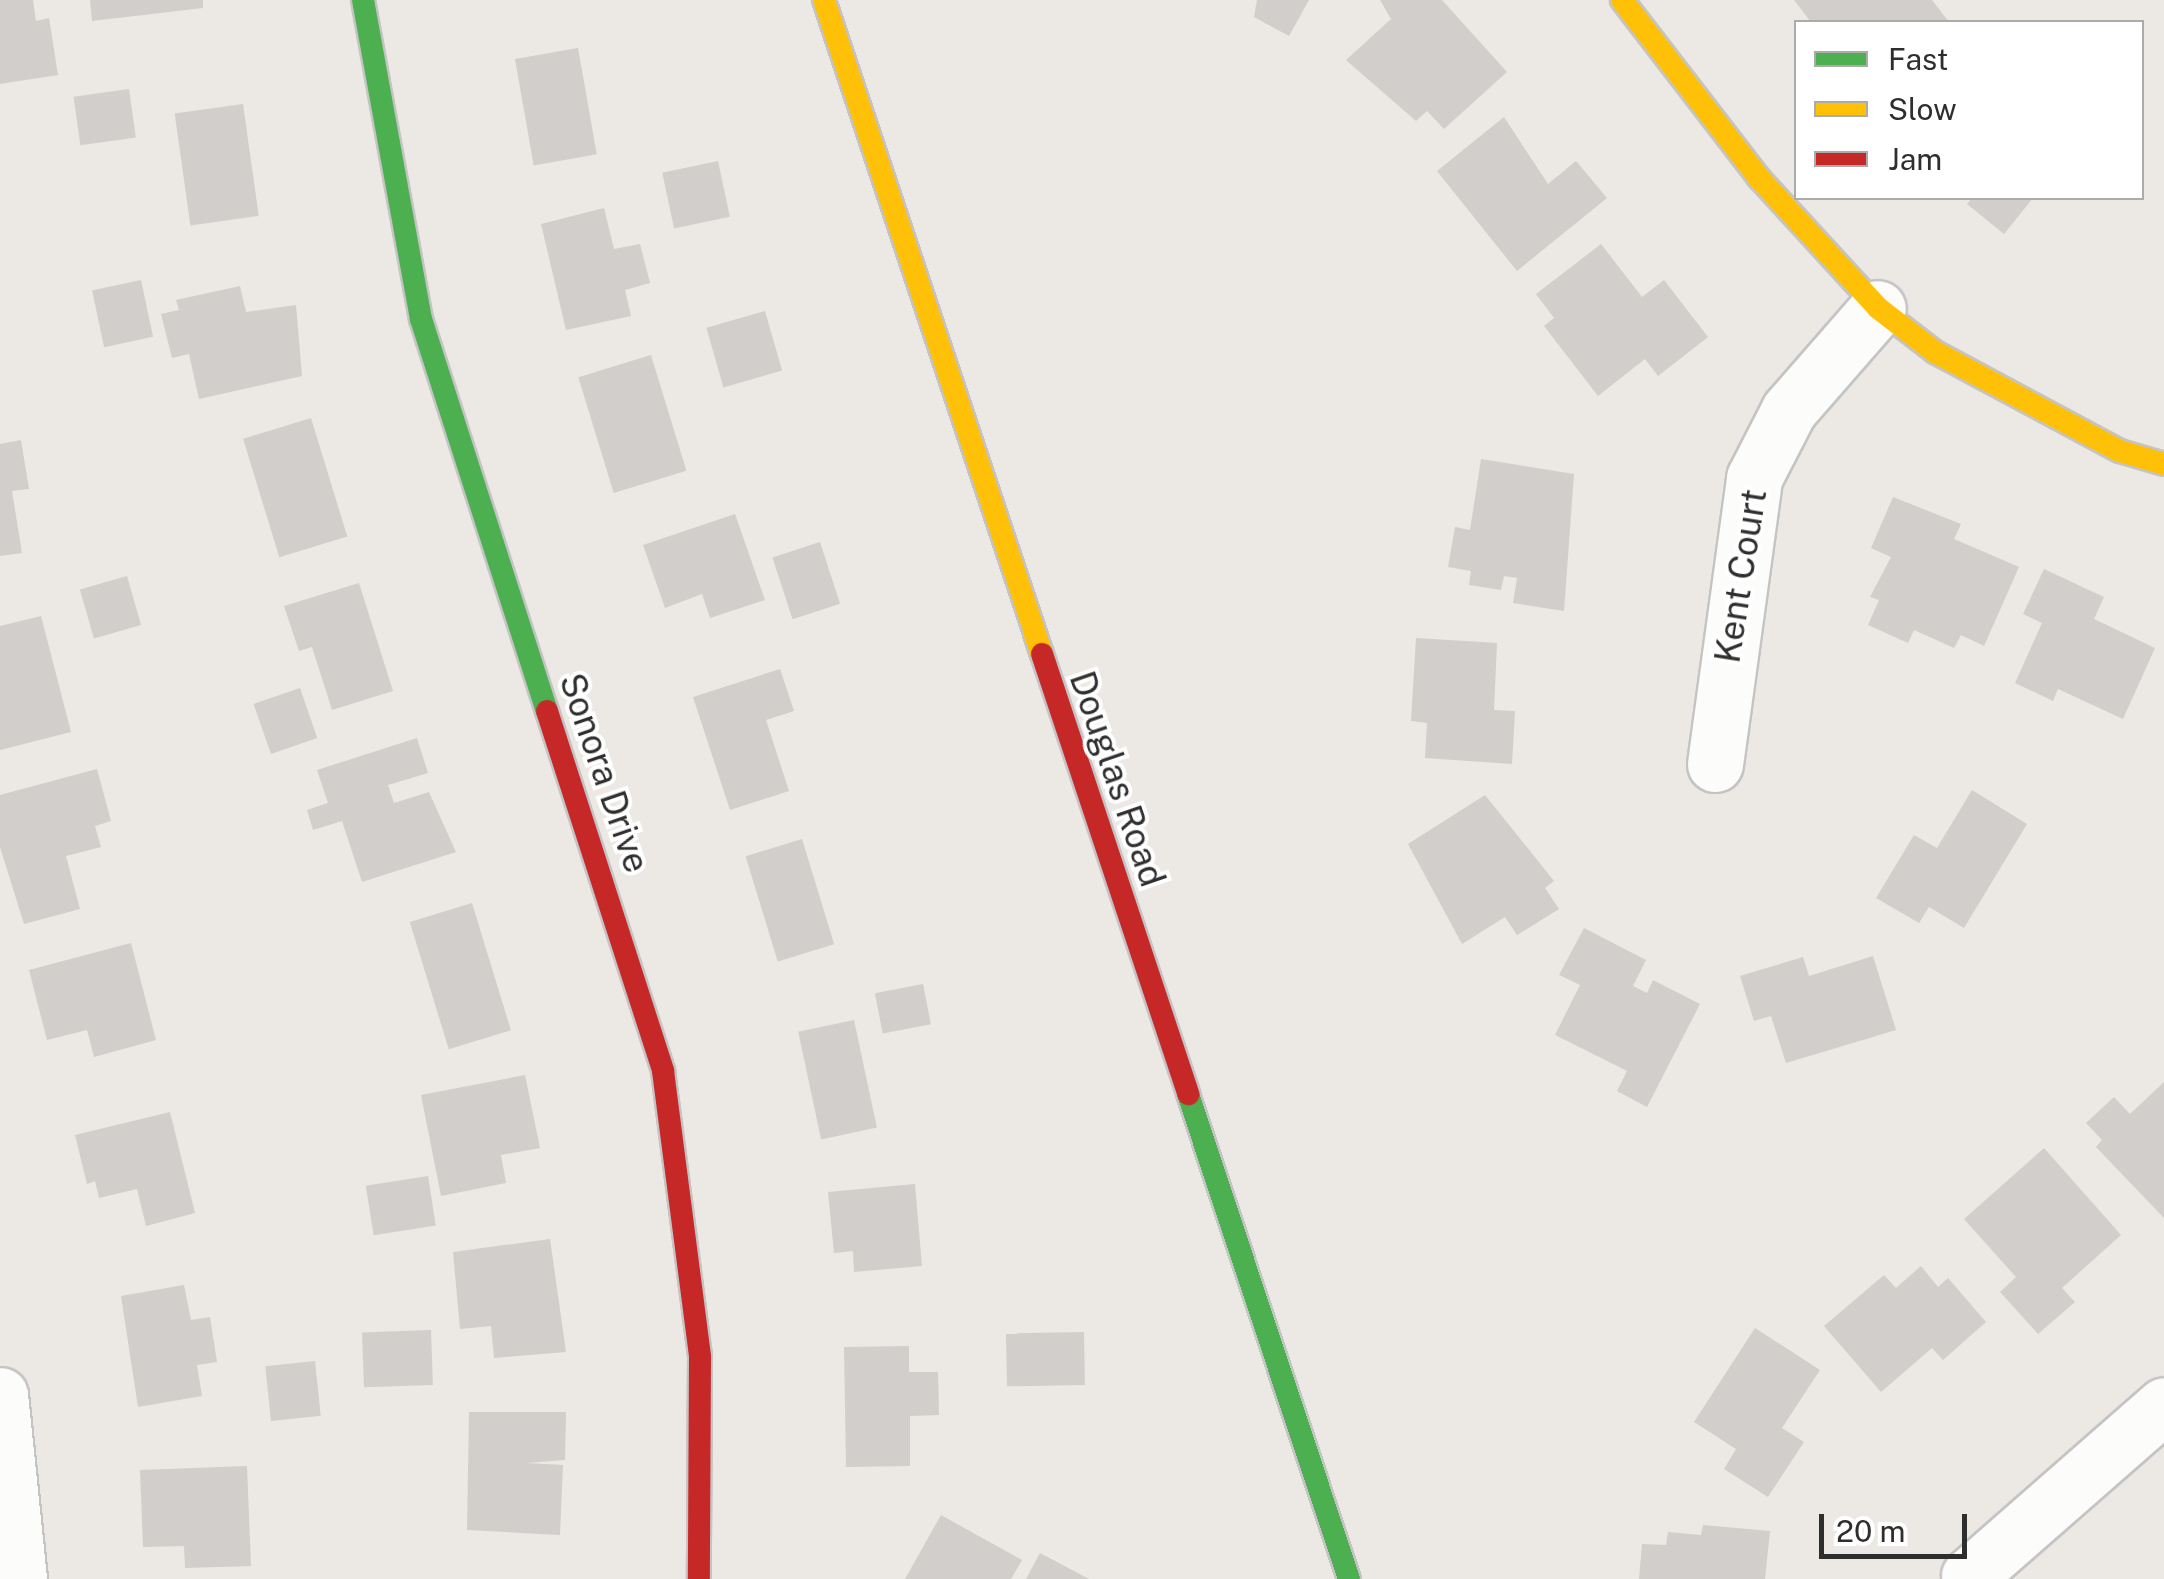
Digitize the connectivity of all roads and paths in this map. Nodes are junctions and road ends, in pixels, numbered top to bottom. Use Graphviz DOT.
graph roads {
  1 [pos="363,0"];
  2 [pos="824,0"];
  3 [pos="1622,0"];
  4 [pos="1878,308"];
  5 [pos="2164,464"];
  6 [pos="1715,764"];
  7 [pos="0,1395"];
  8 [pos="2164,1405"];
  9 [pos="1968,1576"];
  10 [pos="19,1579"];
  11 [pos="699,1579"];
  12 [pos="1349,1579"];
  1 -- 11 [label="street, Sonora Drive"];
  2 -- 12 [label="street, Douglas Road"];
  3 -- 4 [label="street"];
  4 -- 5 [label="street"];
  4 -- 6 [label="street, Kent Court"];
  7 -- 10 [label="street"];
  8 -- 9 [label="street"];
}
